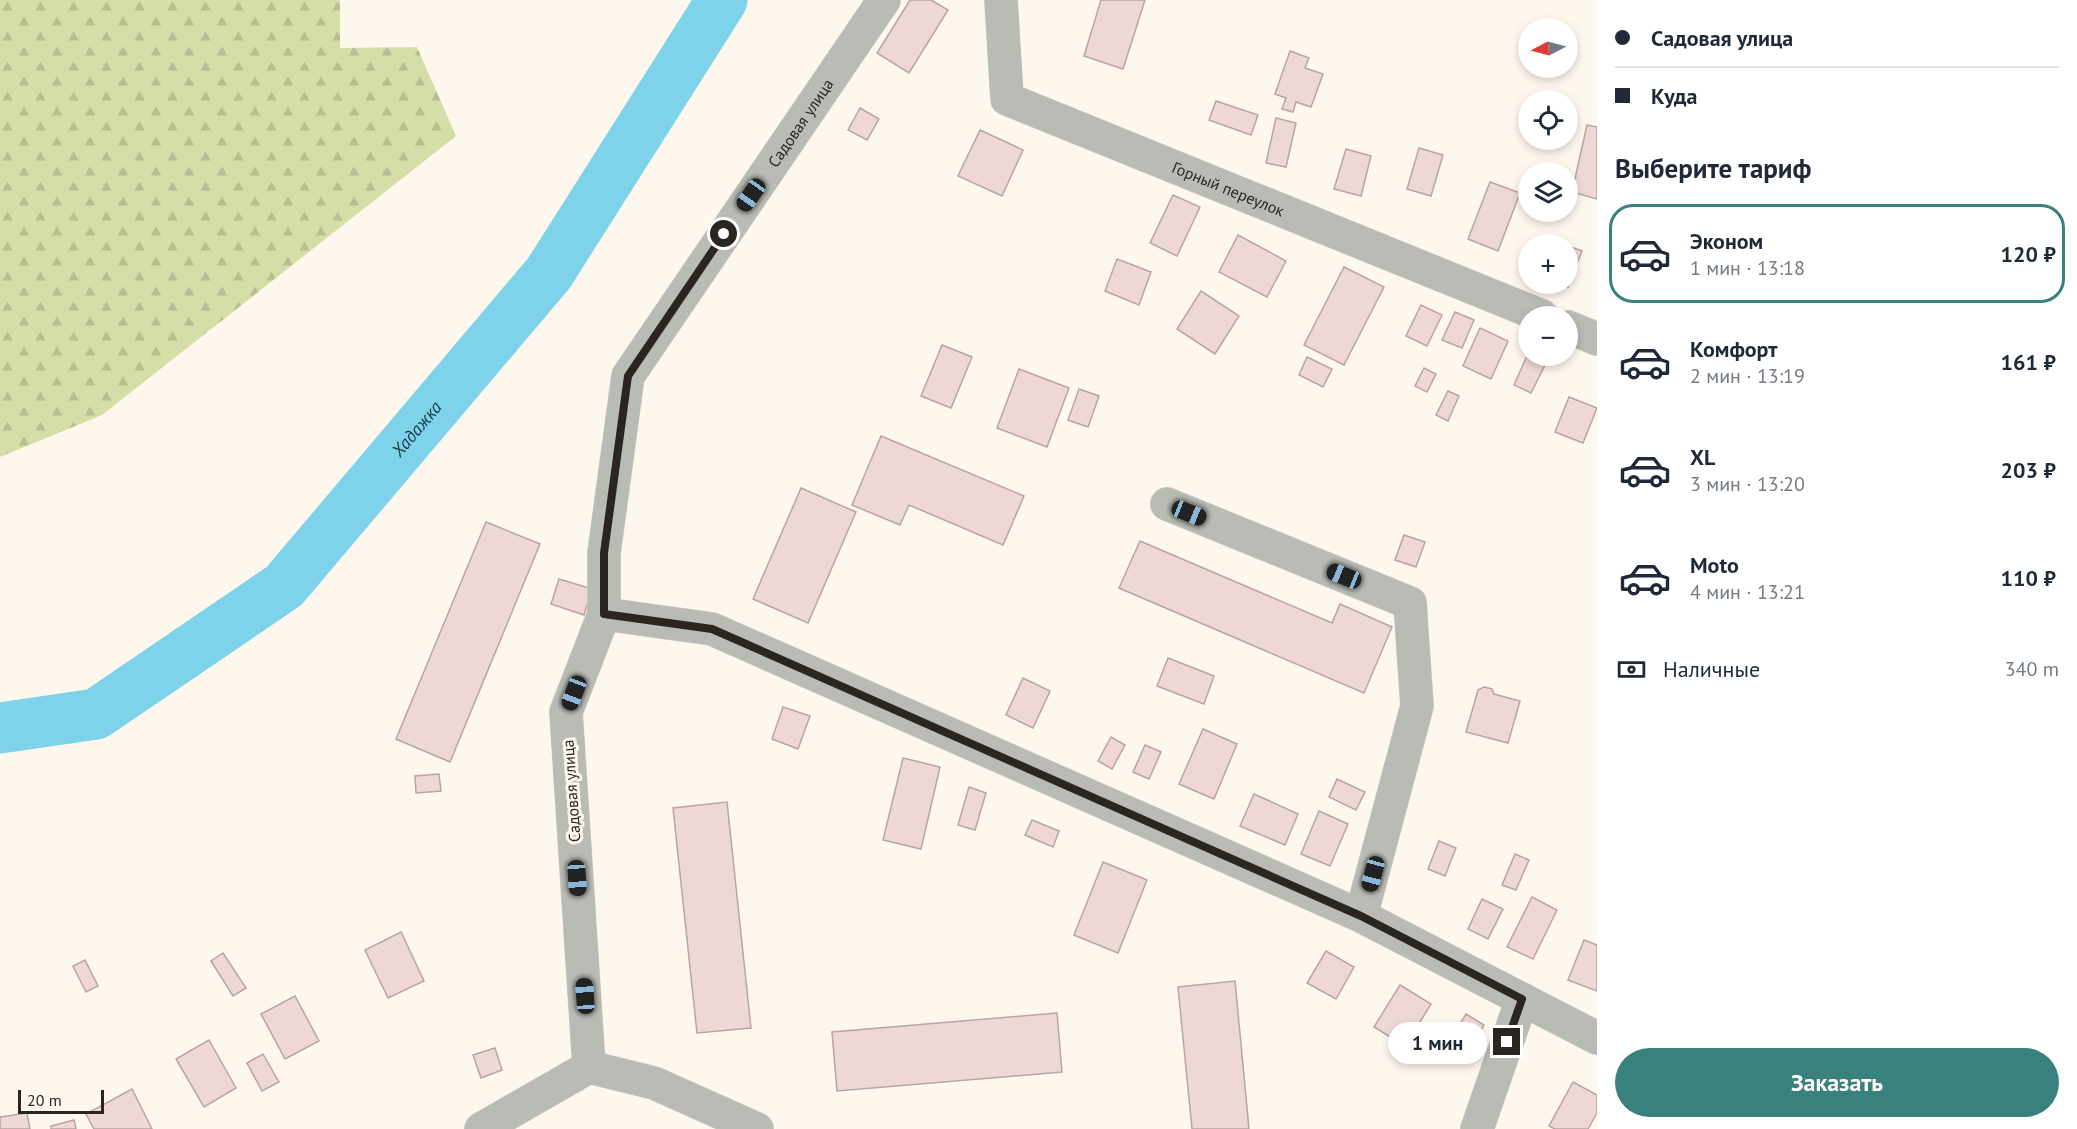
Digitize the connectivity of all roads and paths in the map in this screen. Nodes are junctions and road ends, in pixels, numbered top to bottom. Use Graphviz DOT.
graph roads {
  1 [pos="884,0"];
  2 [pos="1001,0"];
  3 [pos="1518,306"];
  4 [pos="1578,331"];
  5 [pos="1597,339"];
  6 [pos="1167,504"];
  7 [pos="604,614"];
  8 [pos="1361,916"];
  9 [pos="1522,999"];
  10 [pos="1597,1038"];
  11 [pos="589,1067"];
  12 [pos="481,1129"];
  13 [pos="757,1129"];
  14 [pos="1477,1129"];
  1 -- 7 [label="street, Садовая улица"];
  2 -- 3 [label="street, Горный переулок"];
  4 -- 5 [label="street"];
  6 -- 8 [label="street"];
  7 -- 8 [label="street"];
  7 -- 11 [label="street, Садовая улица"];
  8 -- 9 [label="street"];
  9 -- 10 [label="street"];
  9 -- 14 [label="street"];
  11 -- 12 [label="street"];
  11 -- 13 [label="street"];
}
